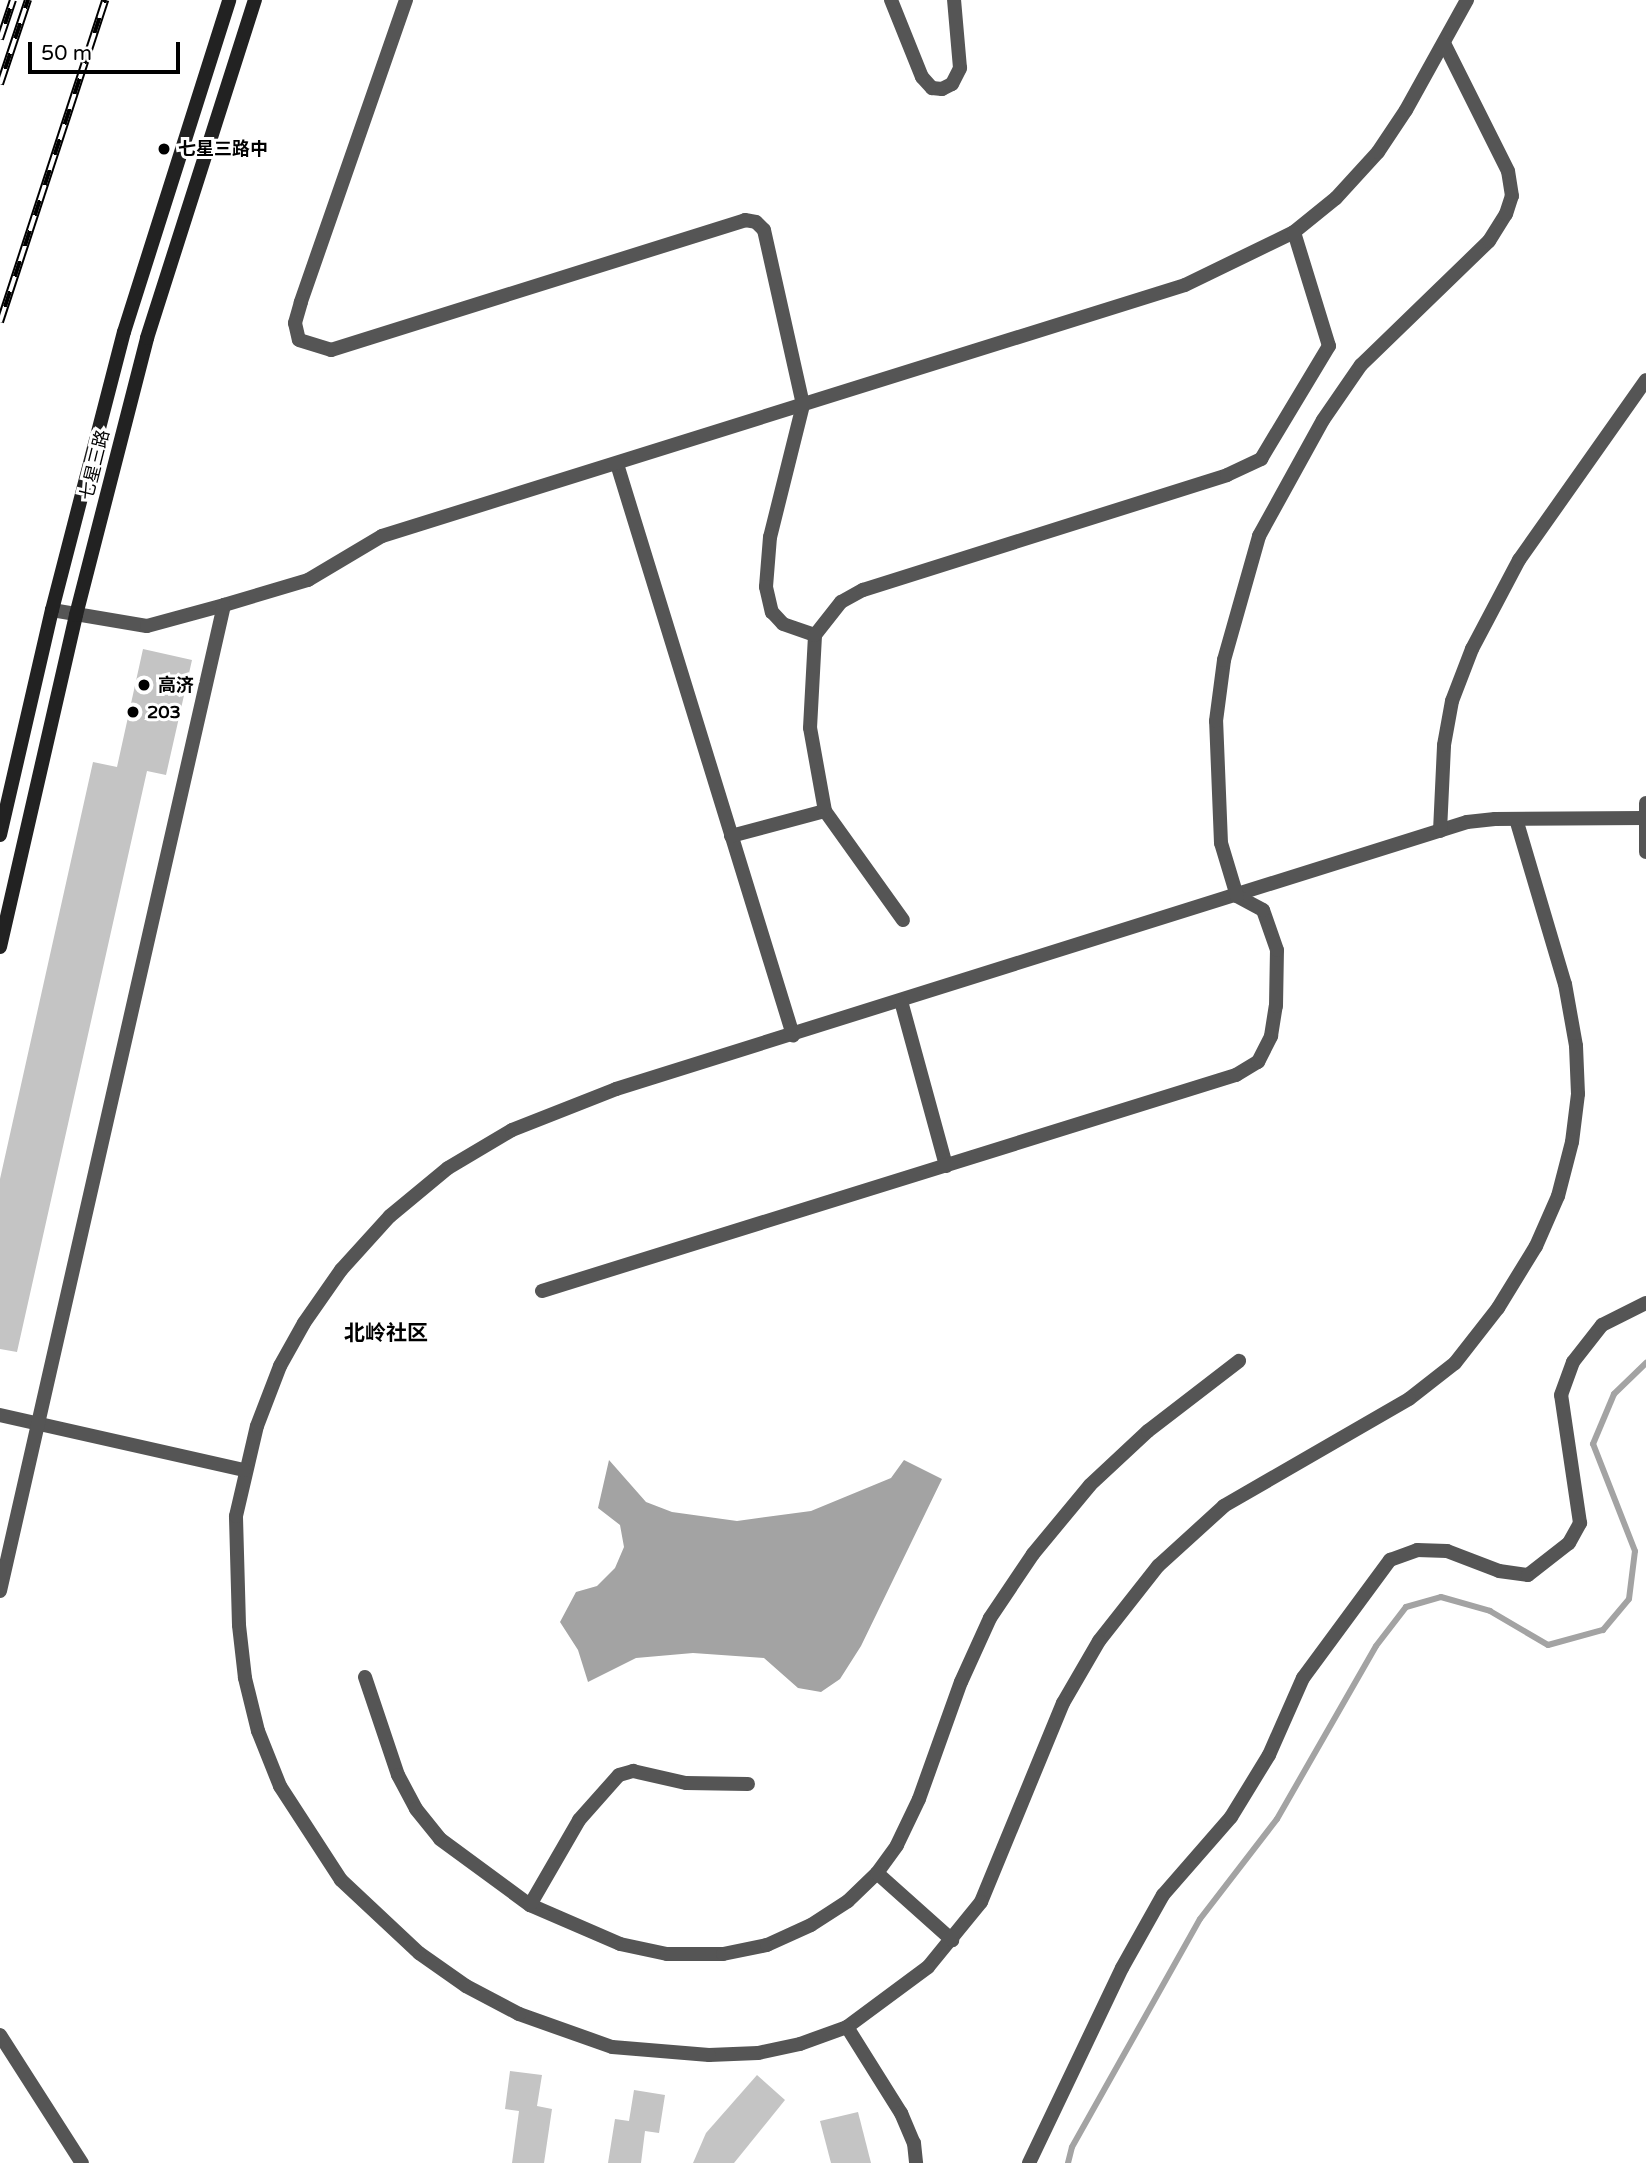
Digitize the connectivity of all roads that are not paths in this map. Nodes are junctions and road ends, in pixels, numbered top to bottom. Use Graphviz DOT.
graph roads {
  1 [pos="229,0"];
  2 [pos="254,0"];
  3 [pos="405,0"];
  4 [pos="891,0"];
  5 [pos="954,0"];
  6 [pos="1467,0"];
  7 [pos="1445,46"];
  8 [pos="1294,232"];
  9 [pos="1646,380"];
  10 [pos="803,405"];
  11 [pos="617,464"];
  12 [pos="224,605"];
  13 [pos="52,610"];
  14 [pos="76,615"];
  15 [pos="815,635"];
  16 [pos="825,811"];
  17 [pos="1645,811"];
  18 [pos="1516,819"];
  19 [pos="1440,831"];
  20 [pos="0,835"];
  21 [pos="731,836"];
  22 [pos="1646,852"];
  23 [pos="1237,896"];
  24 [pos="903,920"];
  25 [pos="0,947"];
  26 [pos="901,1002"];
  27 [pos="793,1035"];
  28 [pos="946,1166"];
  29 [pos="542,1291"];
  30 [pos="1646,1303"];
  31 [pos="1239,1362"];
  32 [pos="0,1415"];
  33 [pos="41,1423"];
  34 [pos="244,1470"];
  35 [pos="0,1591"];
  36 [pos="365,1677"];
  37 [pos="748,1784"];
  38 [pos="877,1873"];
  39 [pos="530,1905"];
  40 [pos="953,1940"];
  41 [pos="847,2027"];
  42 [pos="0,2035"];
  43 [pos="82,2163"];
  44 [pos="916,2163"];
  45 [pos="1029,2163"];
  1 -- 13 [label="street, 七星三路"];
  2 -- 14 [label="street, 七星三路"];
  3 -- 10 [label="street"];
  4 -- 5 [label="street"];
  6 -- 7 [label="street"];
  7 -- 8 [label="street"];
  7 -- 23 [label="street"];
  8 -- 10 [label="street"];
  8 -- 15 [label="street"];
  9 -- 19 [label="street"];
  10 -- 11 [label="street"];
  10 -- 15 [label="street"];
  11 -- 12 [label="street"];
  11 -- 21 [label="street"];
  12 -- 14 [label="street"];
  12 -- 33 [label="street"];
  13 -- 14 [label="street"];
  13 -- 20 [label="street, 七星三路"];
  14 -- 25 [label="street, 七星三路"];
  15 -- 16 [label="street"];
  16 -- 21 [label="street"];
  16 -- 24 [label="street"];
  17 -- 18 [label="street"];
  17 -- 22 [label="street"];
  18 -- 19 [label="street"];
  18 -- 40 [label="street"];
  19 -- 23 [label="street"];
  21 -- 27 [label="street"];
  23 -- 26 [label="street"];
  23 -- 28 [label="street"];
  26 -- 27 [label="street"];
  26 -- 28 [label="street"];
  27 -- 34 [label="street"];
  28 -- 29 [label="street"];
  30 -- 45 [label="street"];
  31 -- 38 [label="street"];
  32 -- 33 [label="street"];
  33 -- 34 [label="street"];
  33 -- 35 [label="street"];
  34 -- 41 [label="street"];
  36 -- 39 [label="street"];
  37 -- 39 [label="street"];
  38 -- 39 [label="street"];
  38 -- 40 [label="street"];
  40 -- 41 [label="street"];
  41 -- 44 [label="street"];
  42 -- 43 [label="street"];
}
